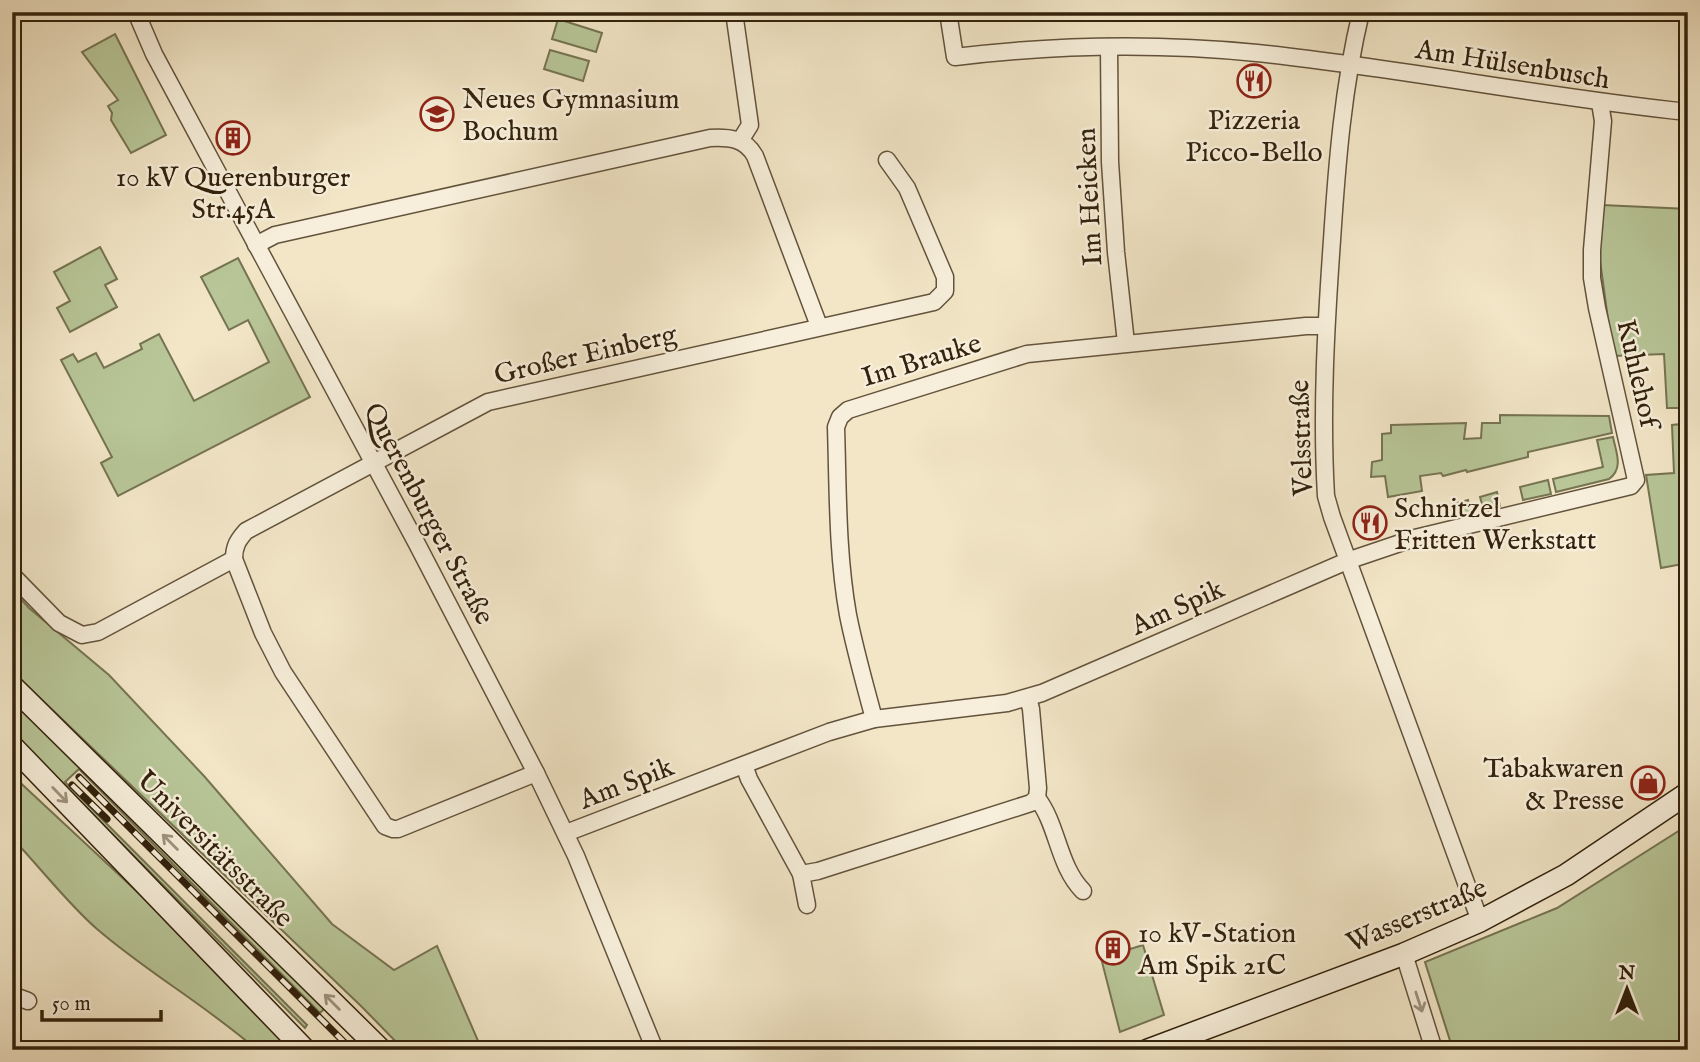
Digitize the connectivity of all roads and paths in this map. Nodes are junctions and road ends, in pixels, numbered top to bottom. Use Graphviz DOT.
graph roads {
  1 [pos="136,12"];
  2 [pos="734,12"];
  3 [pos="948,12"];
  4 [pos="1361,12"];
  5 [pos="1110,47"];
  6 [pos="1350,65"];
  7 [pos="1600,103"];
  8 [pos="1688,113"];
  9 [pos="740,141"];
  10 [pos="887,160"];
  11 [pos="256,245"];
  12 [pos="819,326"];
  13 [pos="1325,326"];
  14 [pos="1126,343"];
  15 [pos="374,464"];
  16 [pos="234,559"];
  17 [pos="1347,561"];
  18 [pos="12,575"];
  19 [pos="12,686"];
  20 [pos="1028,698"];
  21 [pos="874,719"];
  22 [pos="12,746"];
  23 [pos="744,765"];
  24 [pos="536,773"];
  25 [pos="1688,793"];
  26 [pos="1037,798"];
  27 [pos="566,833"];
  28 [pos="801,874"];
  29 [pos="1083,891"];
  30 [pos="807,905"];
  31 [pos="1479,921"];
  32 [pos="1404,954"];
  33 [pos="305,1050"];
  34 [pos="381,1050"];
  35 [pos="655,1050"];
  36 [pos="1148,1050"];
  37 [pos="1434,1050"];
  1 -- 11 [label="street, Querenburger Straße"];
  2 -- 9 [label="street"];
  3 -- 5 [label="street, Am Hülsenbusch"];
  4 -- 6 [label="street, Velsstraße"];
  5 -- 6 [label="street, Am Hülsenbusch"];
  5 -- 14 [label="street, Im Heicken"];
  6 -- 7 [label="street, Am Hülsenbusch"];
  6 -- 13 [label="street, Velsstraße"];
  7 -- 8 [label="street, Am Hülsenbusch"];
  7 -- 17 [label="street, Kuhlehof"];
  9 -- 11 [label="street"];
  9 -- 12 [label="street"];
  10 -- 12 [label="street, Großer Einberg"];
  11 -- 15 [label="street, Querenburger Straße"];
  12 -- 15 [label="street, Großer Einberg"];
  13 -- 14 [label="street, Im Brauke"];
  13 -- 17 [label="street, Velsstraße"];
  14 -- 21 [label="street, Im Brauke"];
  15 -- 16 [label="street, Großer Einberg"];
  15 -- 24 [label="street, Querenburger Straße"];
  16 -- 18 [label="street"];
  16 -- 24 [label="street"];
  17 -- 20 [label="street, Am Spik"];
  17 -- 31 [label="street, Velsstraße"];
  34 -- 19 [label="main road, Universitätsstraße, one-way"];
  20 -- 21 [label="street, Am Spik"];
  20 -- 26 [label="street"];
  21 -- 23 [label="street, Am Spik"];
  22 -- 33 [label="main road, one-way"];
  23 -- 27 [label="street, Am Spik"];
  23 -- 28 [label="street"];
  24 -- 27 [label="street, Querenburger Straße"];
  25 -- 31 [label="main road, Wasserstraße"];
  26 -- 28 [label="street"];
  26 -- 29 [label="street"];
  27 -- 35 [label="street, Querenburger Straße"];
  28 -- 30 [label="street"];
  31 -- 32 [label="main road, Wasserstraße"];
  32 -- 36 [label="main road, Wasserstraße"];
  32 -- 37 [label="street, one-way"];
}
